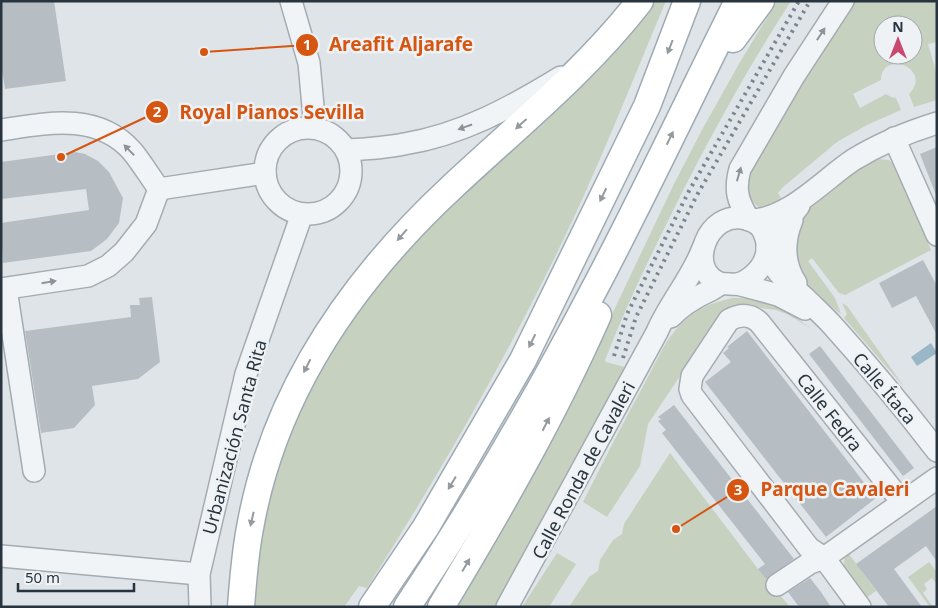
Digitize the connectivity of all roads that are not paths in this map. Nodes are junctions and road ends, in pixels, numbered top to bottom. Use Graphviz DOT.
graph roads {
  1 [pos="291,1"];
  2 [pos="640,1"];
  3 [pos="687,1"];
  4 [pos="738,1"];
  5 [pos="761,1"];
  6 [pos="842,1"];
  7 [pos="598,51"];
  8 [pos="691,96"];
  9 [pos="937,123"];
  10 [pos="315,128"];
  11 [pos="1,130"];
  12 [pos="894,138"];
  13 [pos="346,150"];
  14 [pos="265,174"];
  15 [pos="650,179"];
  16 [pos="159,189"];
  17 [pos="803,201"];
  18 [pos="302,214"];
  19 [pos="749,220"];
  20 [pos="937,235"];
  21 [pos="703,248"];
  22 [pos="767,248"];
  23 [pos="730,284"];
  24 [pos="3,289"];
  25 [pos="806,298"];
  26 [pos="833,326"];
  27 [pos="657,332"];
  28 [pos="937,451"];
  29 [pos="34,471"];
  30 [pos="937,478"];
  31 [pos="902,502"];
  32 [pos="1,556"];
  33 [pos="824,558"];
  34 [pos="199,574"];
  35 [pos="777,586"];
  36 [pos="200,607"];
  37 [pos="241,607"];
  38 [pos="372,607"];
  39 [pos="407,607"];
  40 [pos="441,607"];
  41 [pos="507,607"];
  42 [pos="860,607"];
  1 -- 10 [label="street"];
  2 -- 7 [label="main road"];
  3 -- 38 [label="main road, one-way"];
  4 -- 8 [label="main road"];
  5 -- 8 [label="main road"];
  19 -- 6 [label="street, one-way"];
  7 -- 13 [label="street, one-way"];
  7 -- 37 [label="main road, one-way"];
  15 -- 8 [label="main road, one-way"];
  9 -- 12 [label="street"];
  10 -- 13 [label="street"];
  10 -- 14 [label="street"];
  16 -- 11 [label="street, one-way"];
  12 -- 17 [label="street"];
  12 -- 20 [label="street"];
  13 -- 18 [label="street"];
  14 -- 16 [label="street"];
  14 -- 18 [label="street"];
  15 -- 39 [label="main road"];
  40 -- 15 [label="main road, one-way"];
  24 -- 16 [label="street, one-way"];
  17 -- 19 [label="street"];
  17 -- 22 [label="street"];
  17 -- 25 [label="street"];
  18 -- 34 [label="street, Urbanización Santa Rita"];
  19 -- 21 [label="street"];
  19 -- 22 [label="street"];
  21 -- 23 [label="street"];
  21 -- 27 [label="street, Calle Ronda de Cavaleri"];
  22 -- 23 [label="street"];
  22 -- 25 [label="street, Calle Ítaca"];
  23 -- 26 [label="street, Calle Ítaca"];
  23 -- 27 [label="street, Calle Ronda de Cavaleri"];
  24 -- 29 [label="street"];
  25 -- 26 [label="street, Calle Ítaca"];
  26 -- 28 [label="street, Calle Ítaca"];
  27 -- 41 [label="street, Calle Ronda de Cavaleri"];
  30 -- 31 [label="street"];
  31 -- 33 [label="street"];
  31 -- 33 [label="street, Calle Fedra"];
  32 -- 34 [label="street"];
  33 -- 35 [label="street"];
  33 -- 42 [label="street"];
  34 -- 36 [label="street, Urbanización Santa Rita"];
}
